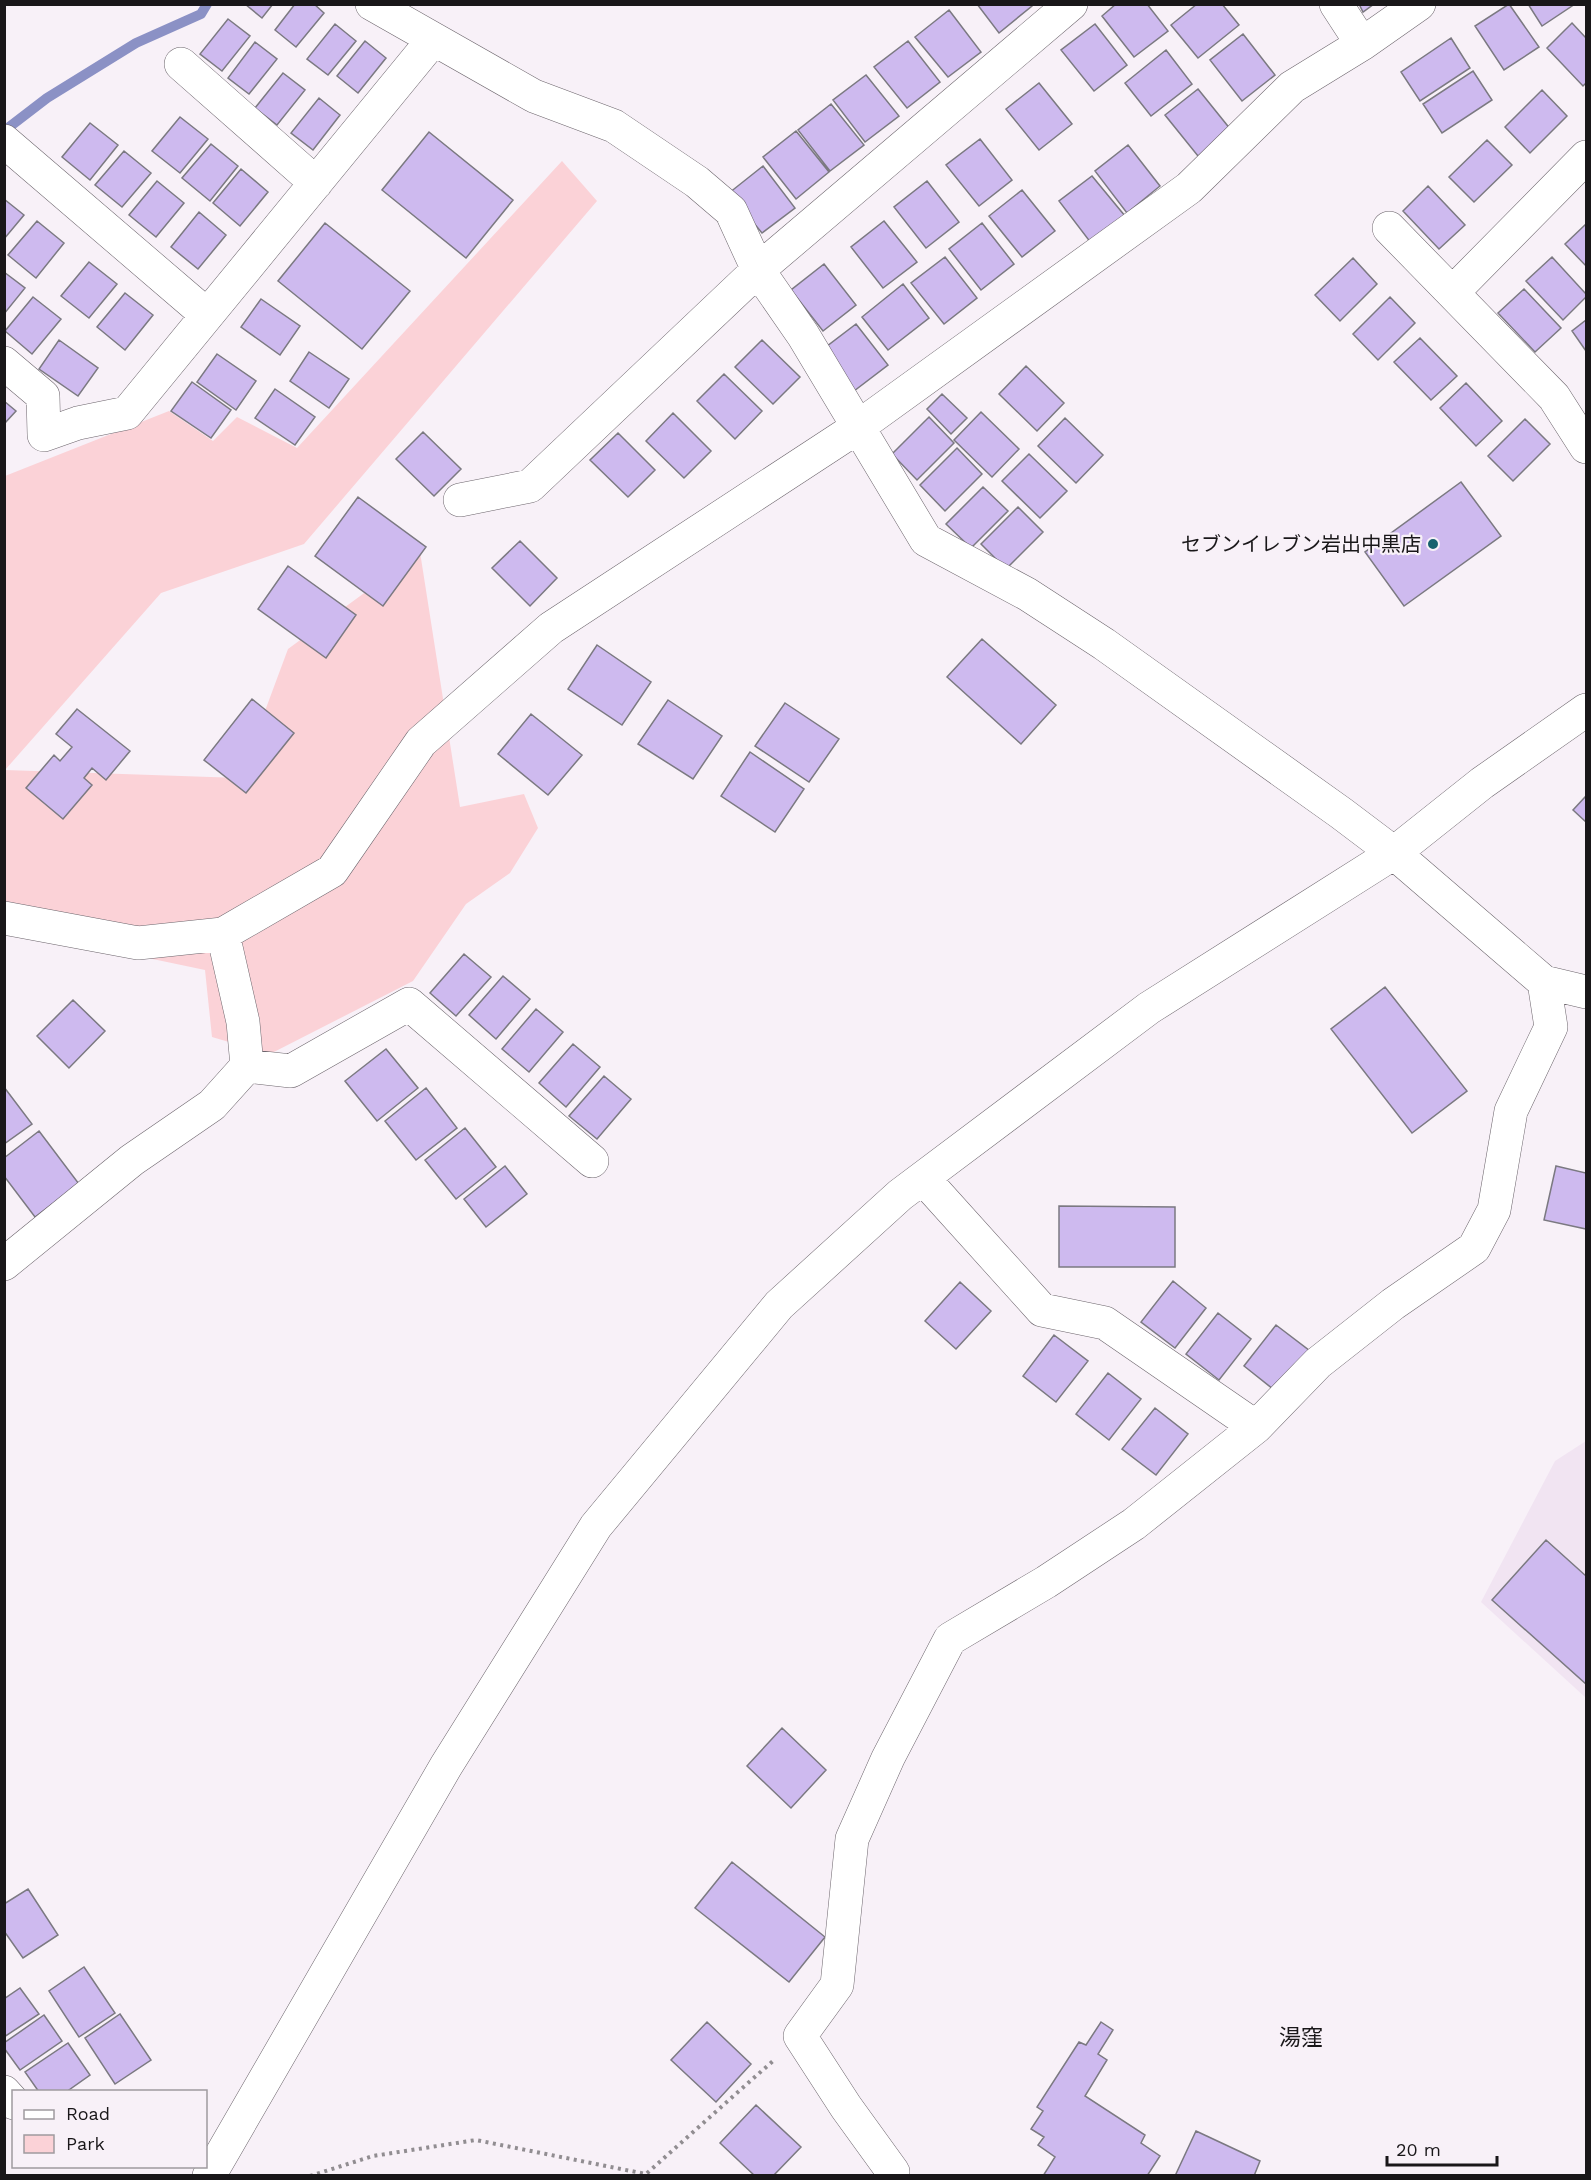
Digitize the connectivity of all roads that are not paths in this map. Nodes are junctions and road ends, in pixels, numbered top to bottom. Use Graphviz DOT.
graph roads {
  1 [pos="372,4"];
  2 [pos="1071,4"];
  3 [pos="1336,4"];
  4 [pos="1419,4"];
  5 [pos="432,40"];
  6 [pos="1362,44"];
  7 [pos="181,64"];
  8 [pos="4,141"];
  9 [pos="1587,157"];
  10 [pos="316,183"];
  11 [pos="1389,228"];
  12 [pos="758,270"];
  13 [pos="1453,292"];
  14 [pos="207,315"];
  15 [pos="4,363"];
  16 [pos="858,427"];
  17 [pos="1587,447"];
  18 [pos="460,500"];
  19 [pos="1587,710"];
  20 [pos="1394,853"];
  21 [pos="4,918"];
  22 [pos="223,934"];
  23 [pos="1544,982"];
  24 [pos="1587,992"];
  25 [pos="247,1066"];
  26 [pos="592,1161"];
  27 [pos="923,1178"];
  28 [pos="4,1264"];
  29 [pos="1256,1427"];
  30 [pos="210,2166"];
  31 [pos="892,2175"];
  1 -- 5 [label="street"];
  2 -- 12 [label="street"];
  3 -- 6 [label="street"];
  4 -- 6 [label="street"];
  5 -- 10 [label="street"];
  5 -- 12 [label="street"];
  6 -- 16 [label="street"];
  7 -- 10 [label="street"];
  8 -- 14 [label="street"];
  9 -- 13 [label="street"];
  10 -- 14 [label="street"];
  11 -- 13 [label="street"];
  12 -- 16 [label="street"];
  12 -- 18 [label="street"];
  13 -- 17 [label="street"];
  14 -- 15 [label="street"];
  16 -- 20 [label="street"];
  16 -- 22 [label="street"];
  19 -- 20 [label="street"];
  20 -- 23 [label="street"];
  20 -- 27 [label="street"];
  21 -- 22 [label="street"];
  22 -- 25 [label="street"];
  23 -- 24 [label="street"];
  23 -- 29 [label="street"];
  25 -- 26 [label="street"];
  25 -- 28 [label="street"];
  27 -- 29 [label="street"];
  27 -- 30 [label="street"];
  29 -- 31 [label="street"];
}
